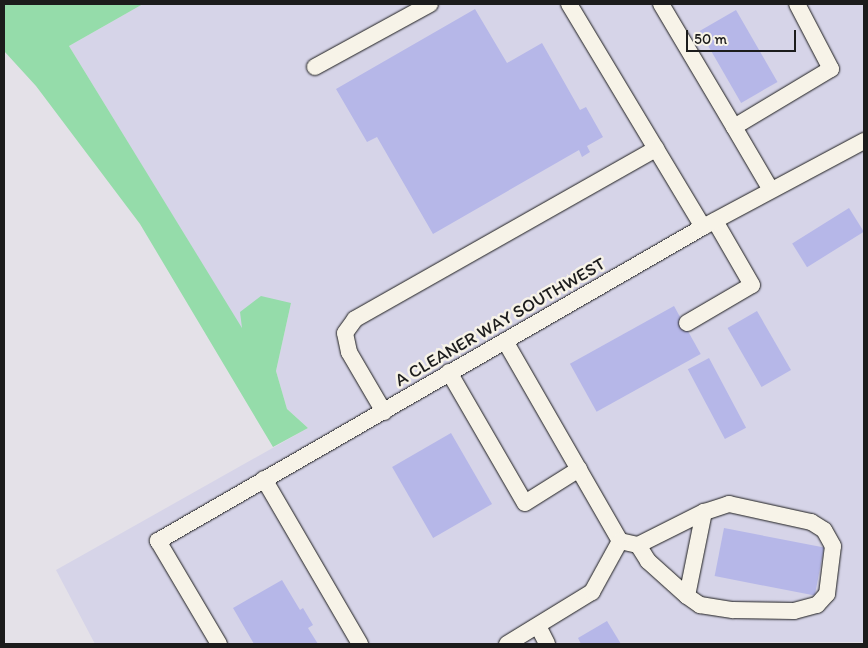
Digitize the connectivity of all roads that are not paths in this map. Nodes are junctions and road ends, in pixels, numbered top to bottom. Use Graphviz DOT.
graph roads {
  1 [pos="430,4"];
  2 [pos="569,4"];
  3 [pos="661,4"];
  4 [pos="797,4"];
  5 [pos="315,67"];
  6 [pos="734,127"];
  7 [pos="864,141"];
  8 [pos="656,149"];
  9 [pos="771,190"];
  10 [pos="709,224"];
  11 [pos="687,323"];
  12 [pos="505,341"];
  13 [pos="449,372"];
  14 [pos="384,412"];
  15 [pos="579,469"];
  16 [pos="264,479"];
  17 [pos="704,512"];
  18 [pos="620,541"];
  19 [pos="638,545"];
  20 [pos="687,596"];
  21 [pos="538,626"];
  22 [pos="219,644"];
  23 [pos="360,644"];
  24 [pos="507,644"];
  25 [pos="547,644"];
  1 -- 5 [label="street"];
  2 -- 8 [label="street"];
  3 -- 6 [label="street"];
  4 -- 6 [label="street"];
  6 -- 9 [label="street"];
  7 -- 9 [label="street, A CLEANER WAY SOUTHWEST"];
  8 -- 10 [label="street"];
  8 -- 14 [label="street"];
  9 -- 10 [label="street, A CLEANER WAY SOUTHWEST"];
  10 -- 11 [label="street"];
  10 -- 12 [label="street, A CLEANER WAY SOUTHWEST"];
  12 -- 13 [label="street, A CLEANER WAY SOUTHWEST"];
  12 -- 15 [label="street"];
  13 -- 14 [label="street, A CLEANER WAY SOUTHWEST"];
  13 -- 15 [label="street"];
  14 -- 16 [label="street, A CLEANER WAY SOUTHWEST"];
  15 -- 18 [label="street"];
  16 -- 22 [label="street, A CLEANER WAY SOUTHWEST"];
  16 -- 23 [label="street"];
  17 -- 19 [label="street"];
  17 -- 20 [label="street"];
  17 -- 20 [label="street"];
  18 -- 19 [label="street"];
  18 -- 21 [label="street"];
  19 -- 20 [label="street"];
  21 -- 24 [label="street"];
  21 -- 25 [label="street"];
}
